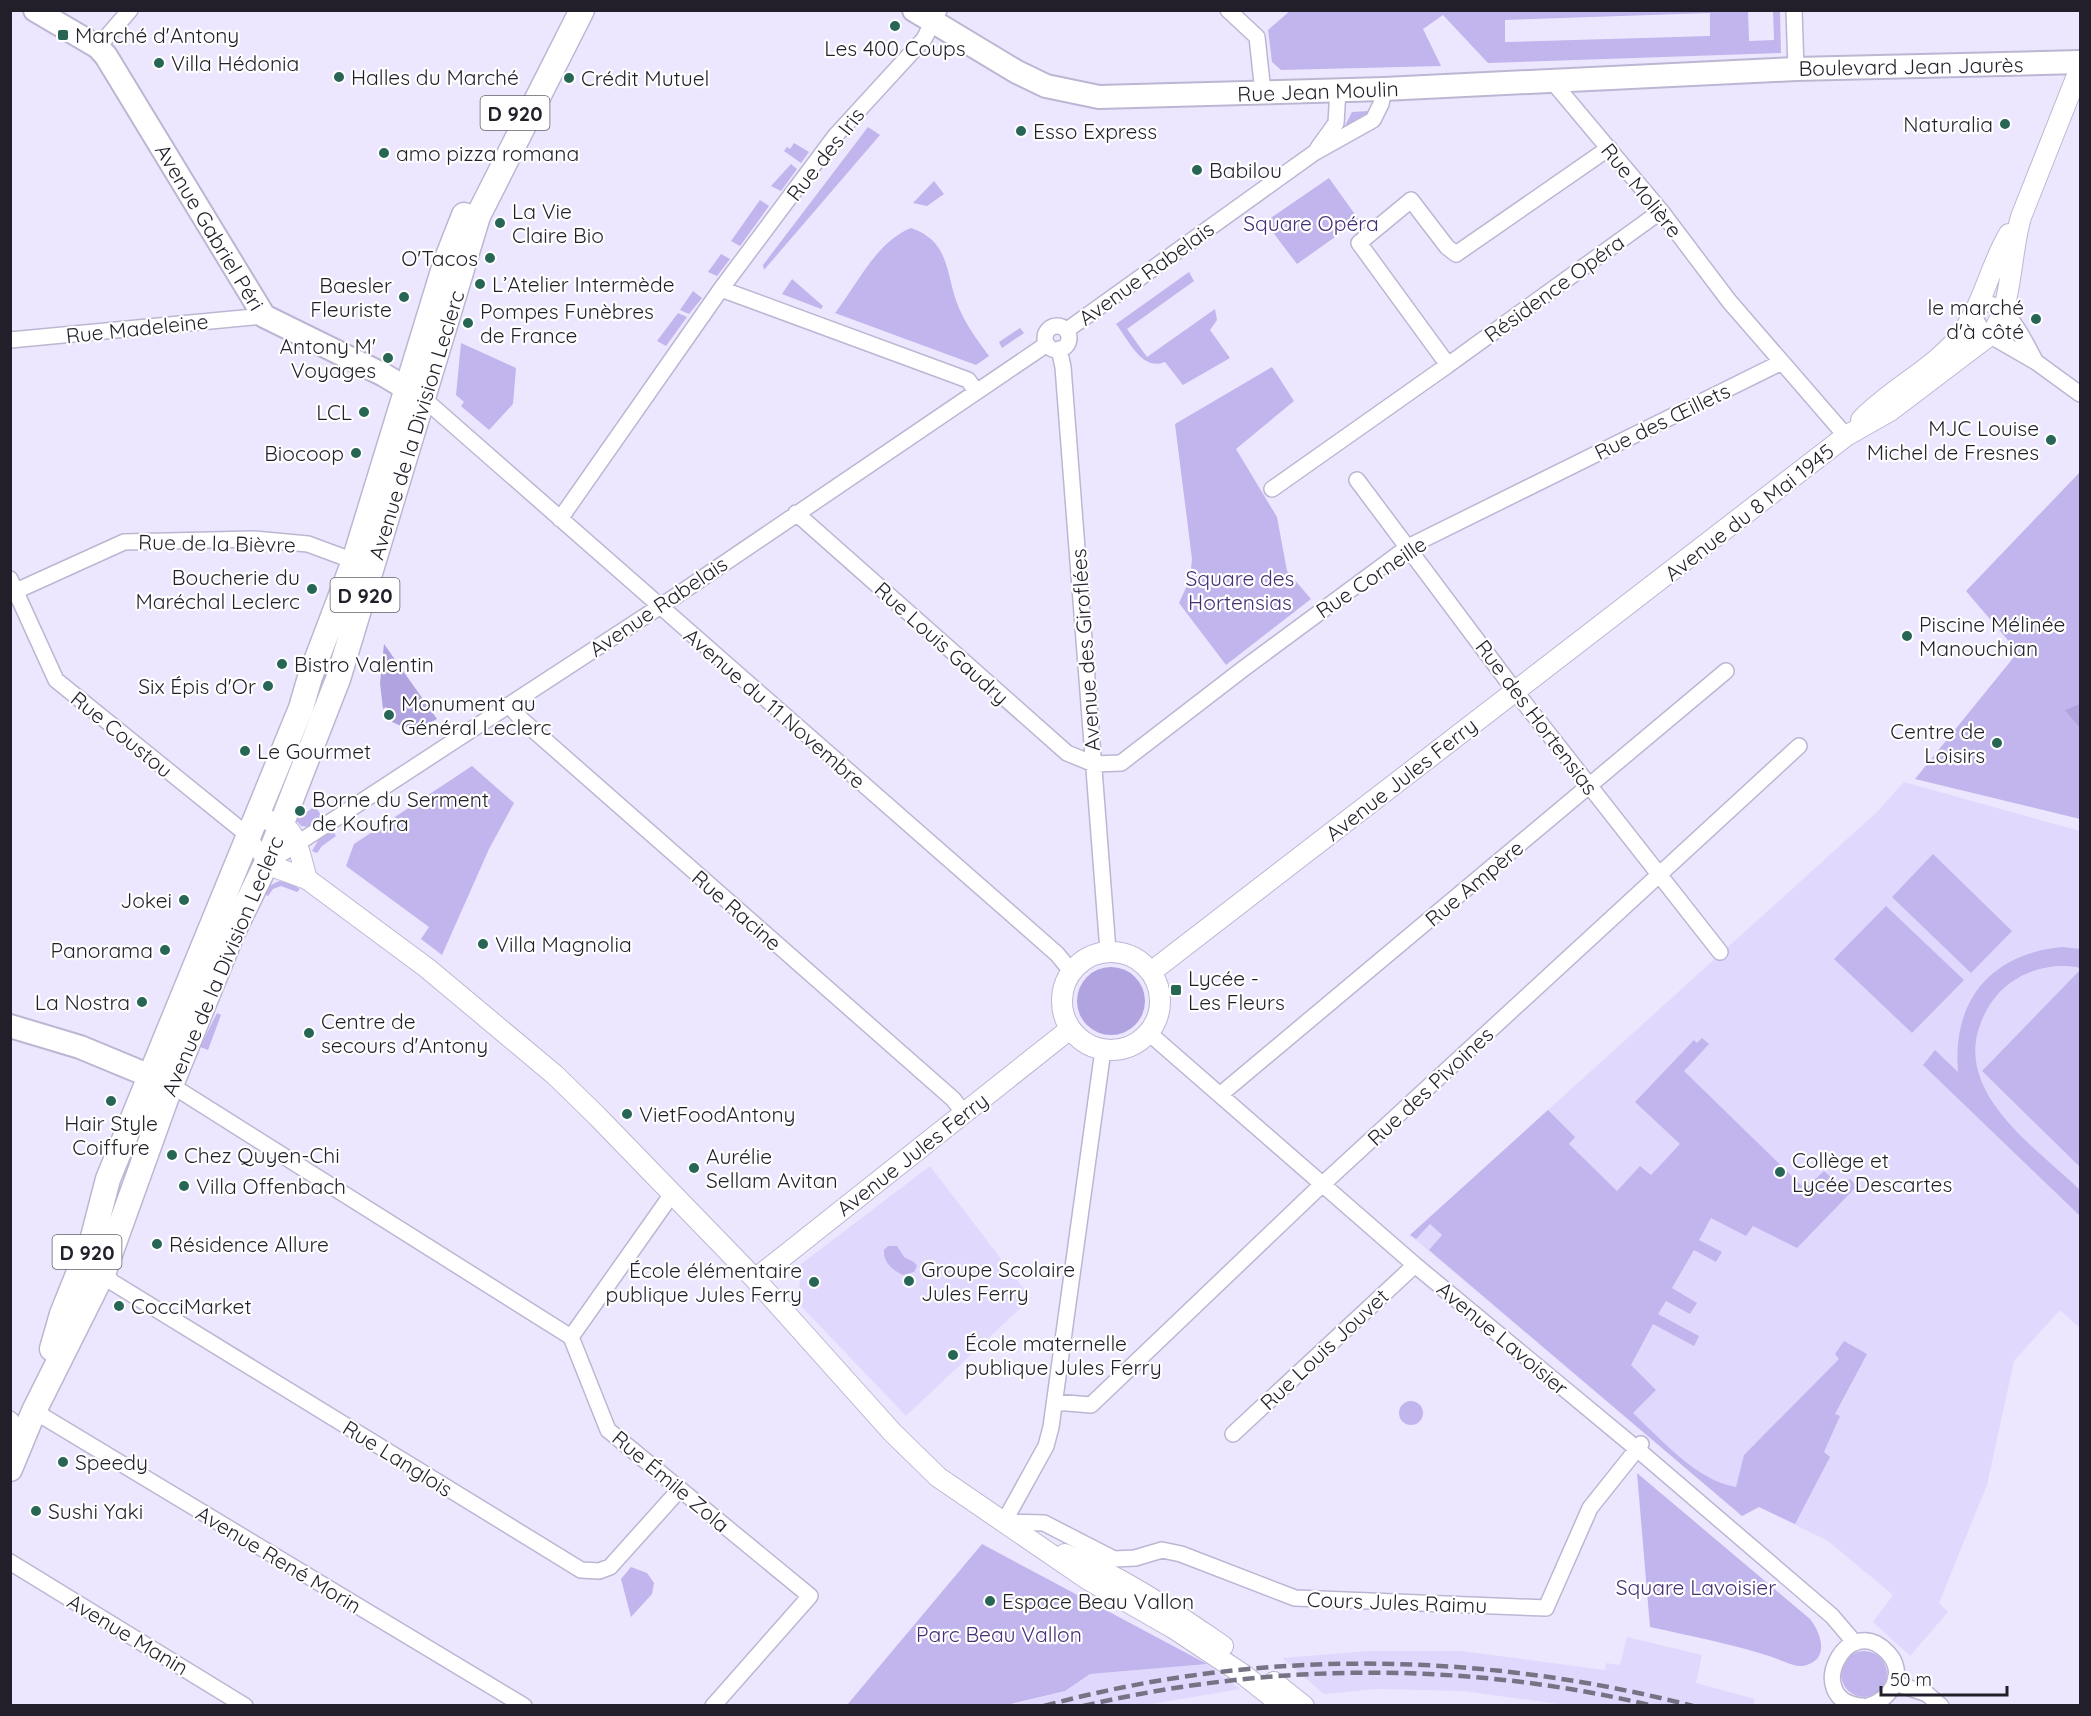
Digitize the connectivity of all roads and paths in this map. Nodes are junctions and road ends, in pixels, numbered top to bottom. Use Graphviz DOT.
graph roads {
  1 [pos="35,10"];
  2 [pos="130,10"];
  3 [pos="565,10"];
  4 [pos="582,10"];
  5 [pos="914,10"];
  6 [pos="1228,10"];
  7 [pos="1794,10"];
  8 [pos="936,17"];
  9 [pos="98,47"];
  10 [pos="2080,62"];
  11 [pos="2080,68"];
  12 [pos="1796,69"];
  13 [pos="1742,72"];
  14 [pos="1552,81"];
  15 [pos="1384,89"];
  16 [pos="1338,90"];
  17 [pos="1263,92"];
  18 [pos="1609,148"];
  19 [pos="1314,153"];
  20 [pos="1661,211"];
  21 [pos="2020,217"];
  22 [pos="721,289"];
  23 [pos="1976,308"];
  24 [pos="2004,311"];
  25 [pos="264,316"];
  26 [pos="1989,336"];
  27 [pos="10,340"];
  28 [pos="1053,347"];
  29 [pos="1782,362"];
  30 [pos="2036,362"];
  31 [pos="1448,365"];
  32 [pos="976,391"];
  33 [pos="415,393"];
  34 [pos="2080,393"];
  35 [pos="1846,436"];
  36 [pos="1357,480"];
  37 [pos="1541,480"];
  38 [pos="1272,489"];
  39 [pos="796,513"];
  40 [pos="560,519"];
  41 [pos="1408,547"];
  42 [pos="364,564"];
  43 [pos="13,585"];
  44 [pos="1652,588"];
  45 [pos="659,606"];
  46 [pos="1726,671"];
  47 [pos="1515,691"];
  48 [pos="510,706"];
  49 [pos="1799,746"];
  50 [pos="1094,764"];
  51 [pos="1589,786"];
  52 [pos="282,824"];
  53 [pos="252,830"];
  54 [pos="297,844"];
  55 [pos="266,864"];
  56 [pos="1659,875"];
  57 [pos="307,879"];
  58 [pos="1107,951"];
  59 [pos="1720,952"];
  60 [pos="1071,971"];
  61 [pos="1151,972"];
  62 [pos="10,1026"];
  63 [pos="1070,1029"];
  64 [pos="1150,1034"];
  65 [pos="1103,1050"];
  66 [pos="161,1081"];
  67 [pos="1221,1094"];
  68 [pos="964,1113"];
  69 [pos="1322,1185"];
  70 [pos="672,1194"];
  71 [pos="1415,1265"];
  72 [pos="104,1270"];
  73 [pos="754,1279"];
  74 [pos="571,1337"];
  75 [pos="1055,1402"];
  76 [pos="34,1411"];
  77 [pos="18,1426"];
  78 [pos="1233,1434"];
  79 [pos="1639,1446"];
  80 [pos="10,1469"];
  81 [pos="680,1489"];
  82 [pos="1004,1522"];
  83 [pos="1042,1546"];
  84 [pos="10,1562"];
  85 [pos="1855,1643"];
  86 [pos="1895,1683"];
  87 [pos="245,1706"];
  88 [pos="524,1706"];
  89 [pos="713,1706"];
  90 [pos="1283,1706"];
  91 [pos="1304,1706"];
  92 [pos="1862,1706"];
  93 [pos="1868,1706"];
  94 [pos="1941,1706"];
  1 -- 9 [label="main road, Avenue Gabriel Péri"];
  2 -- 9 [label="street"];
  3 -- 33 [label="main road, Avenue de la Division Leclerc / D 920"];
  4 -- 33 [label="main road, Avenue de la Division Leclerc / D 920"];
  5 -- 8 [label="main road, Rue Jean Moulin"];
  6 -- 17 [label="street"];
  7 -- 12 [label="street"];
  8 -- 17 [label="main road, Rue Jean Moulin"];
  8 -- 22 [label="street, Rue des Iris"];
  9 -- 25 [label="main road, Avenue Gabriel Péri"];
  10 -- 12 [label="main road, Boulevard Jean Jaurès"];
  11 -- 21 [label="street, Avenue du 8 Mai 1945"];
  12 -- 13 [label="main road, Boulevard Jean Jaurès"];
  13 -- 14 [label="main road, Rue Jean Moulin"];
  14 -- 15 [label="main road, Rue Jean Moulin"];
  14 -- 18 [label="street, Rue Molière"];
  15 -- 16 [label="main road, Rue Jean Moulin"];
  15 -- 19 [label="street, Avenue Rabelais"];
  16 -- 17 [label="main road, Rue Jean Moulin"];
  16 -- 19 [label="street, Avenue Rabelais"];
  18 -- 20 [label="street, Rue Molière"];
  18 -- 31 [label="street"];
  19 -- 28 [label="street, Avenue Rabelais"];
  20 -- 29 [label="street, Rue Molière"];
  20 -- 31 [label="street, Résidence Opéra"];
  21 -- 23 [label="street, Avenue du 8 Mai 1945"];
  21 -- 24 [label="street, Avenue du 8 Mai 1945"];
  22 -- 32 [label="street"];
  22 -- 40 [label="street, Rue des Iris"];
  23 -- 24 [label="street"];
  23 -- 26 [label="street"];
  23 -- 35 [label="street, Avenue du 8 Mai 1945"];
  24 -- 26 [label="street, Avenue du 8 Mai 1945"];
  24 -- 30 [label="street"];
  25 -- 27 [label="street, Rue Madeleine"];
  25 -- 33 [label="main road, Avenue Gabriel Péri"];
  26 -- 30 [label="street"];
  26 -- 35 [label="street, Avenue du 8 Mai 1945"];
  28 -- 32 [label="street, Avenue Rabelais"];
  28 -- 50 [label="street, Avenue des Giroflées"];
  29 -- 35 [label="street, Rue Molière"];
  29 -- 37 [label="street, Rue des Œillets"];
  30 -- 34 [label="street"];
  31 -- 38 [label="street, Résidence Opéra"];
  32 -- 39 [label="street, Avenue Rabelais"];
  33 -- 40 [label="street, Avenue du 11 Novembre"];
  33 -- 42 [label="main road, Avenue de la Division Leclerc / D 920"];
  35 -- 44 [label="street, Avenue du 8 Mai 1945"];
  36 -- 41 [label="street, Rue des Hortensias"];
  37 -- 41 [label="street, Rue Corneille"];
  39 -- 45 [label="street, Avenue Rabelais"];
  39 -- 50 [label="street, Rue Louis Gaudry"];
  40 -- 45 [label="street, Avenue du 11 Novembre"];
  41 -- 47 [label="street, Rue des Hortensias"];
  41 -- 50 [label="street, Rue Corneille"];
  42 -- 43 [label="street, Rue de la Bièvre"];
  42 -- 52 [label="main road, Avenue de la Division Leclerc / D 920"];
  42 -- 53 [label="main road, Avenue de la Division Leclerc / D 920"];
  43 -- 53 [label="street, Rue Coustou"];
  44 -- 47 [label="street, Avenue Jules Ferry"];
  45 -- 48 [label="street, Avenue Rabelais"];
  45 -- 60 [label="street, Avenue du 11 Novembre"];
  46 -- 51 [label="street, Rue Ampère"];
  47 -- 51 [label="street, Rue des Hortensias"];
  47 -- 61 [label="street, Avenue Jules Ferry"];
  48 -- 54 [label="street, Avenue Rabelais"];
  48 -- 68 [label="street, Rue Racine"];
  49 -- 56 [label="street, Rue des Pivoines"];
  50 -- 58 [label="street, Avenue des Giroflées"];
  51 -- 56 [label="street, Rue des Hortensias"];
  51 -- 67 [label="street, Rue Ampère"];
  52 -- 53 [label="street"];
  52 -- 54 [label="street"];
  52 -- 55 [label="main road, Avenue de la Division Leclerc / D 920"];
  53 -- 55 [label="street, Rue Coustou"];
  53 -- 66 [label="main road, Avenue de la Division Leclerc / D 920"];
  54 -- 55 [label="street, Avenue Rabelais"];
  54 -- 57 [label="street"];
  55 -- 57 [label="street"];
  55 -- 66 [label="main road, Avenue de la Division Leclerc / D 920"];
  56 -- 59 [label="street, Rue des Hortensias"];
  56 -- 69 [label="street, Rue des Pivoines"];
  57 -- 70 [label="street"];
  58 -- 60 [label="street"];
  58 -- 61 [label="street"];
  60 -- 63 [label="street"];
  61 -- 64 [label="street"];
  62 -- 66 [label="main road"];
  63 -- 65 [label="street"];
  63 -- 68 [label="street, Avenue Jules Ferry"];
  64 -- 65 [label="street"];
  64 -- 67 [label="street, Avenue Lavoisier"];
  65 -- 75 [label="street"];
  66 -- 72 [label="main road, Avenue de la Division Leclerc / D 920"];
  66 -- 74 [label="street"];
  66 -- 76 [label="main road, Avenue de la Division Leclerc / D 920"];
  67 -- 69 [label="street, Avenue Lavoisier"];
  68 -- 73 [label="street, Avenue Jules Ferry"];
  69 -- 71 [label="street, Avenue Lavoisier"];
  69 -- 75 [label="street, Rue des Pivoines"];
  70 -- 73 [label="street"];
  70 -- 74 [label="street"];
  71 -- 78 [label="street, Rue Louis Jouvet"];
  71 -- 79 [label="street, Avenue Lavoisier"];
  72 -- 76 [label="main road, Avenue de la Division Leclerc / D 920"];
  72 -- 81 [label="street, Rue Langlois"];
  73 -- 82 [label="street"];
  74 -- 81 [label="street, Rue Émile Zola"];
  75 -- 82 [label="street"];
  76 -- 77 [label="main road, Avenue de la Division Leclerc / D 920"];
  76 -- 88 [label="street, Avenue René Morin"];
  77 -- 80 [label="main road, Avenue de la Division Leclerc / D 920"];
  79 -- 82 [label="street, Cours Jules Raimu"];
  79 -- 85 [label="street, Avenue Lavoisier"];
  81 -- 89 [label="street, Rue Émile Zola"];
  82 -- 83 [label="street"];
  83 -- 90 [label="street"];
  83 -- 91 [label="street"];
  84 -- 87 [label="street, Avenue Manin"];
  85 -- 86 [label="street"];
  85 -- 92 [label="street"];
  86 -- 93 [label="street"];
  86 -- 94 [label="street"];
}
